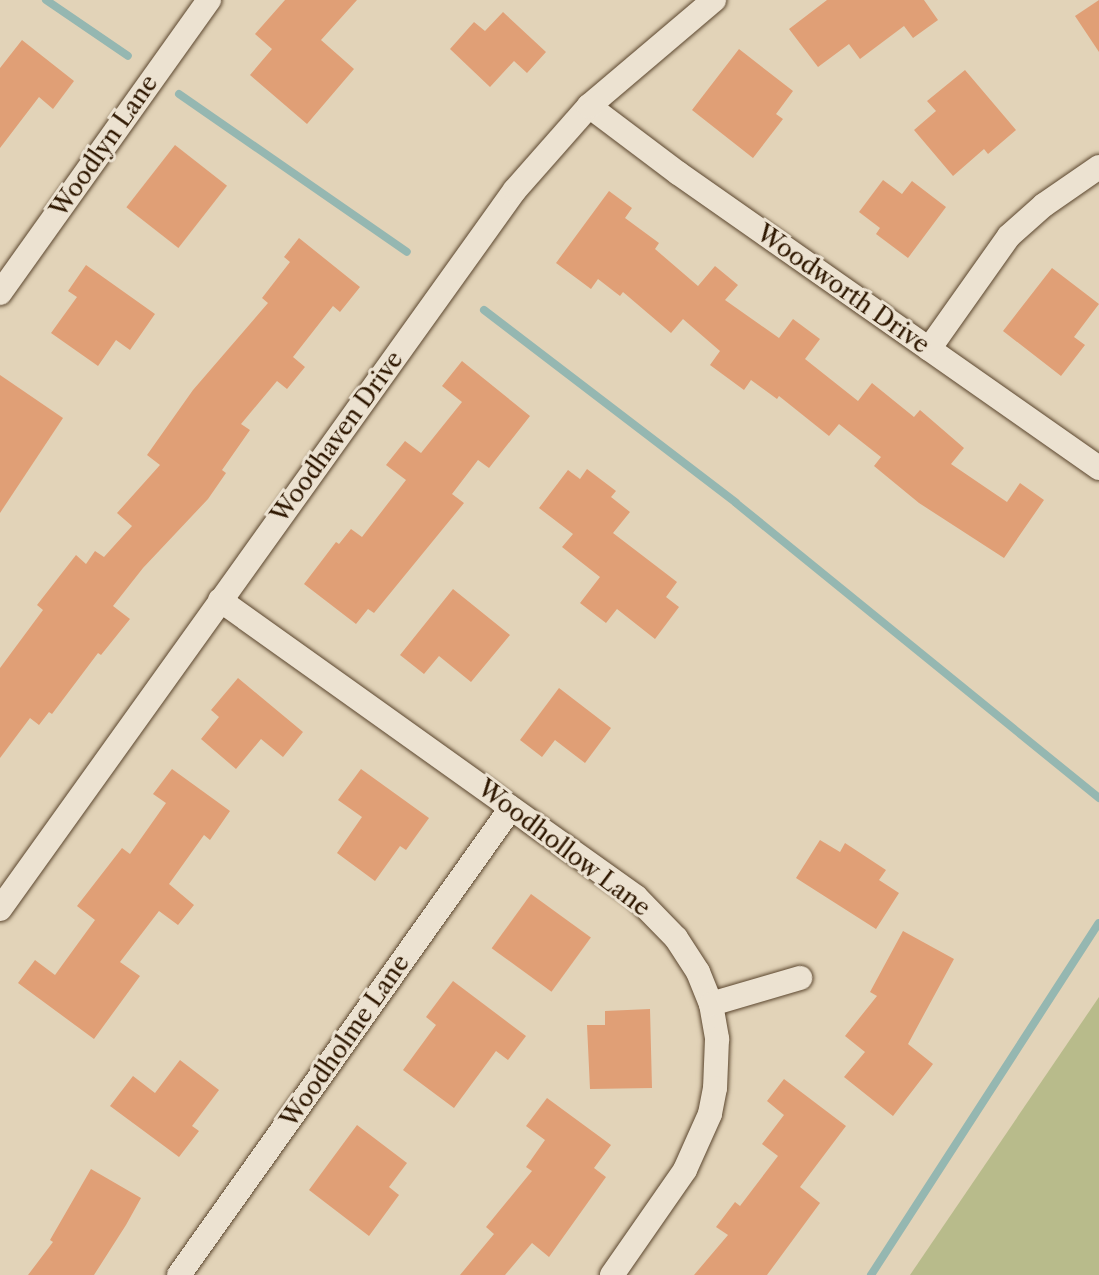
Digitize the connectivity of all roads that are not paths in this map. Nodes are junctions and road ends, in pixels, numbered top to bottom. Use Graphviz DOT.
graph roads {
  1 [pos="209,0"];
  2 [pos="714,0"];
  3 [pos="589,106"];
  4 [pos="1099,167"];
  5 [pos="0,293"];
  6 [pos="929,349"];
  7 [pos="1099,468"];
  8 [pos="220,600"];
  9 [pos="511,808"];
  10 [pos="0,909"];
  11 [pos="800,978"];
  12 [pos="711,1004"];
  13 [pos="179,1275"];
  14 [pos="612,1275"];
  1 -- 5 [label="street, Woodlyn Lane"];
  2 -- 3 [label="street, Woodhaven Drive"];
  3 -- 6 [label="street, Woodworth Drive"];
  3 -- 8 [label="street, Woodhaven Drive"];
  4 -- 6 [label="street"];
  6 -- 7 [label="street, Woodworth Drive"];
  8 -- 9 [label="street, Woodhollow Lane"];
  8 -- 10 [label="street, Woodhaven Drive"];
  9 -- 12 [label="street, Woodhollow Lane"];
  9 -- 13 [label="street, Woodholme Lane"];
  11 -- 12 [label="street"];
  12 -- 14 [label="street, Woodhollow Lane"];
}
